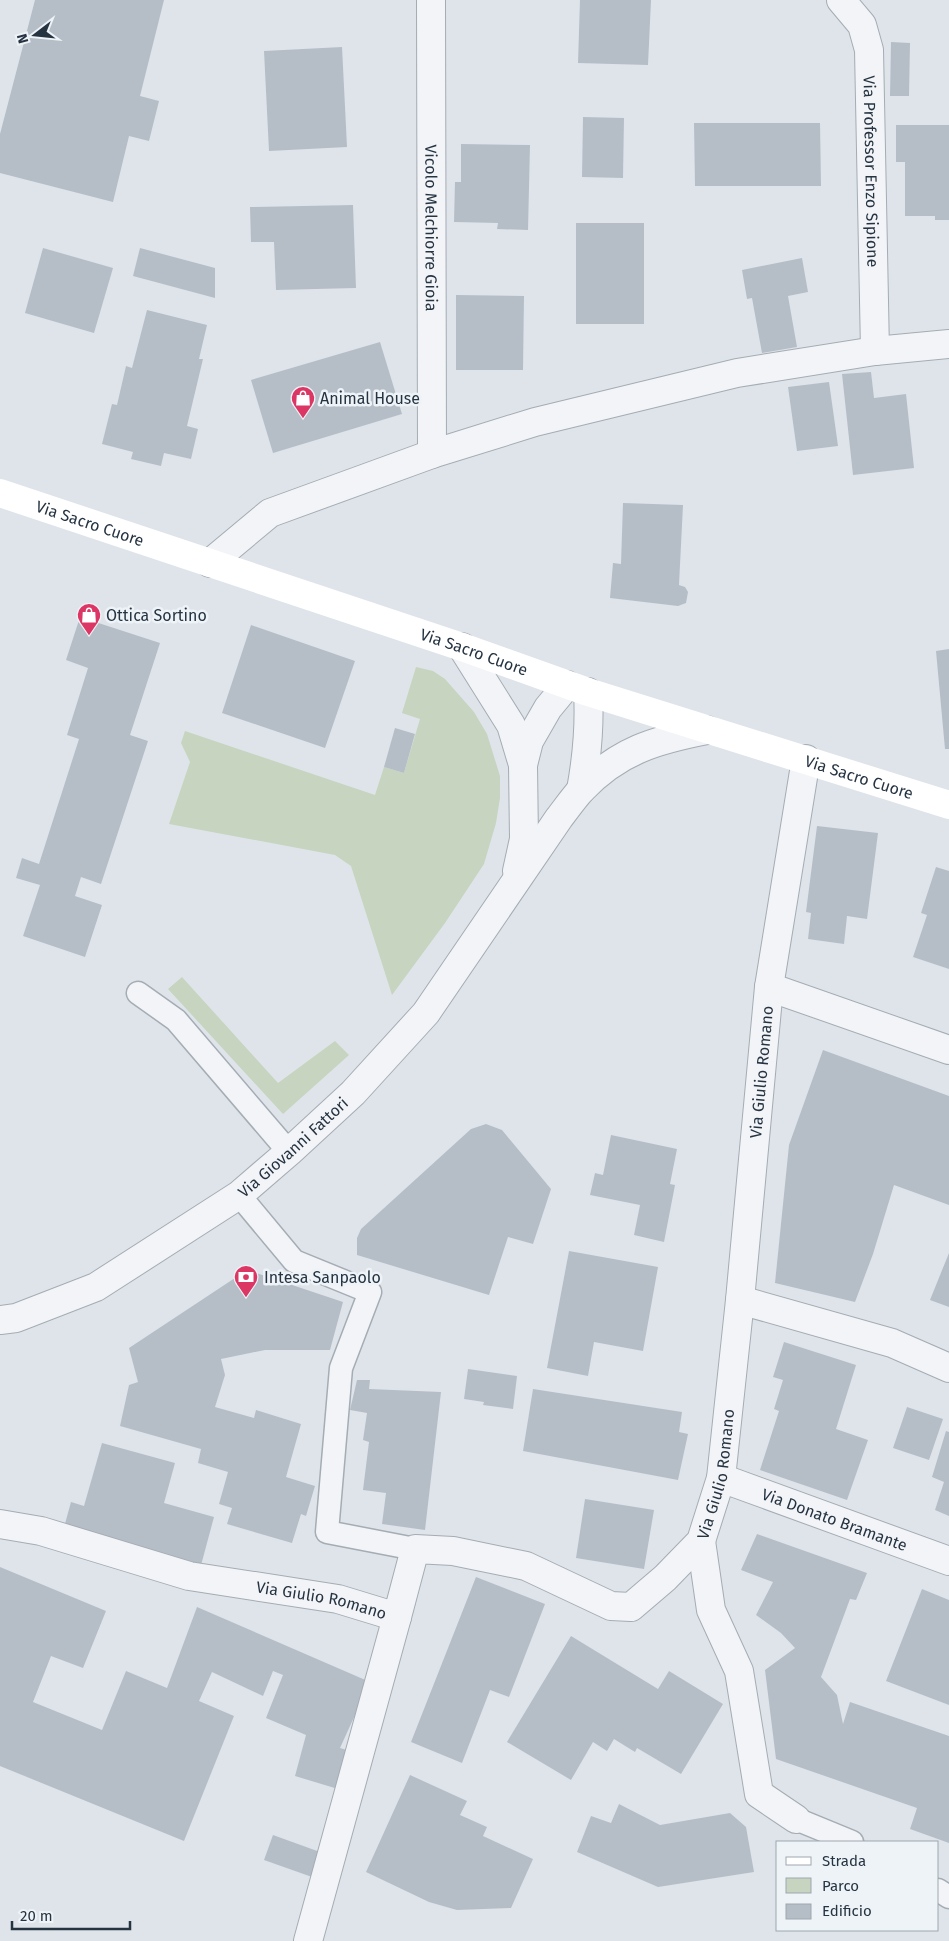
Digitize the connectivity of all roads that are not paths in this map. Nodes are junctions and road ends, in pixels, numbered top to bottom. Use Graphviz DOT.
graph roads {
  1 [pos="431,0"];
  2 [pos="841,0"];
  3 [pos="949,344"];
  4 [pos="875,351"];
  5 [pos="432,454"];
  6 [pos="0,493"];
  7 [pos="210,563"];
  8 [pos="462,647"];
  9 [pos="578,688"];
  10 [pos="707,730"];
  11 [pos="806,759"];
  12 [pos="524,765"];
  13 [pos="580,790"];
  14 [pos="949,805"];
  15 [pos="514,885"];
  16 [pos="769,987"];
  17 [pos="138,993"];
  18 [pos="949,1050"];
  19 [pos="289,1152"];
  20 [pos="239,1195"];
  21 [pos="740,1300"];
  22 [pos="0,1320"];
  23 [pos="949,1368"];
  24 [pos="721,1478"];
  25 [pos="0,1524"];
  26 [pos="701,1542"];
  27 [pos="415,1549"];
  28 [pos="949,1561"];
  29 [pos="397,1617"];
  30 [pos="796,1819"];
  31 [pos="850,1841"];
  32 [pos="308,1941"];
  1 -- 5 [label="street, Vicolo Melchiorre Gioia"];
  2 -- 4 [label="street, Via Professor Enzo Sipione"];
  3 -- 4 [label="street"];
  4 -- 5 [label="street"];
  5 -- 7 [label="street"];
  6 -- 7 [label="street, Via Sacro Cuore"];
  7 -- 8 [label="street, Via Sacro Cuore"];
  8 -- 9 [label="street, Via Sacro Cuore"];
  8 -- 12 [label="street"];
  9 -- 10 [label="street, Via Sacro Cuore"];
  9 -- 12 [label="street"];
  9 -- 13 [label="street"];
  10 -- 11 [label="street, Via Sacro Cuore"];
  10 -- 13 [label="street"];
  11 -- 14 [label="street, Via Sacro Cuore"];
  11 -- 16 [label="street, Via Giulio Romano"];
  12 -- 15 [label="street"];
  13 -- 15 [label="street, Via Giovanni Fattori"];
  15 -- 19 [label="street, Via Giovanni Fattori"];
  16 -- 18 [label="street"];
  16 -- 21 [label="street, Via Giulio Romano"];
  17 -- 19 [label="lane"];
  19 -- 20 [label="street, Via Giovanni Fattori"];
  20 -- 22 [label="street, Via Giovanni Fattori"];
  20 -- 27 [label="lane"];
  21 -- 23 [label="street"];
  21 -- 24 [label="street, Via Giulio Romano"];
  24 -- 26 [label="street, Via Giulio Romano"];
  24 -- 28 [label="street, Via Donato Bramante"];
  25 -- 29 [label="street, Via Giulio Romano"];
  26 -- 27 [label="street, Via Giulio Romano"];
  26 -- 30 [label="street"];
  27 -- 29 [label="street, Via Giulio Romano"];
  29 -- 32 [label="street"];
  30 -- 31 [label="lane"];
}
